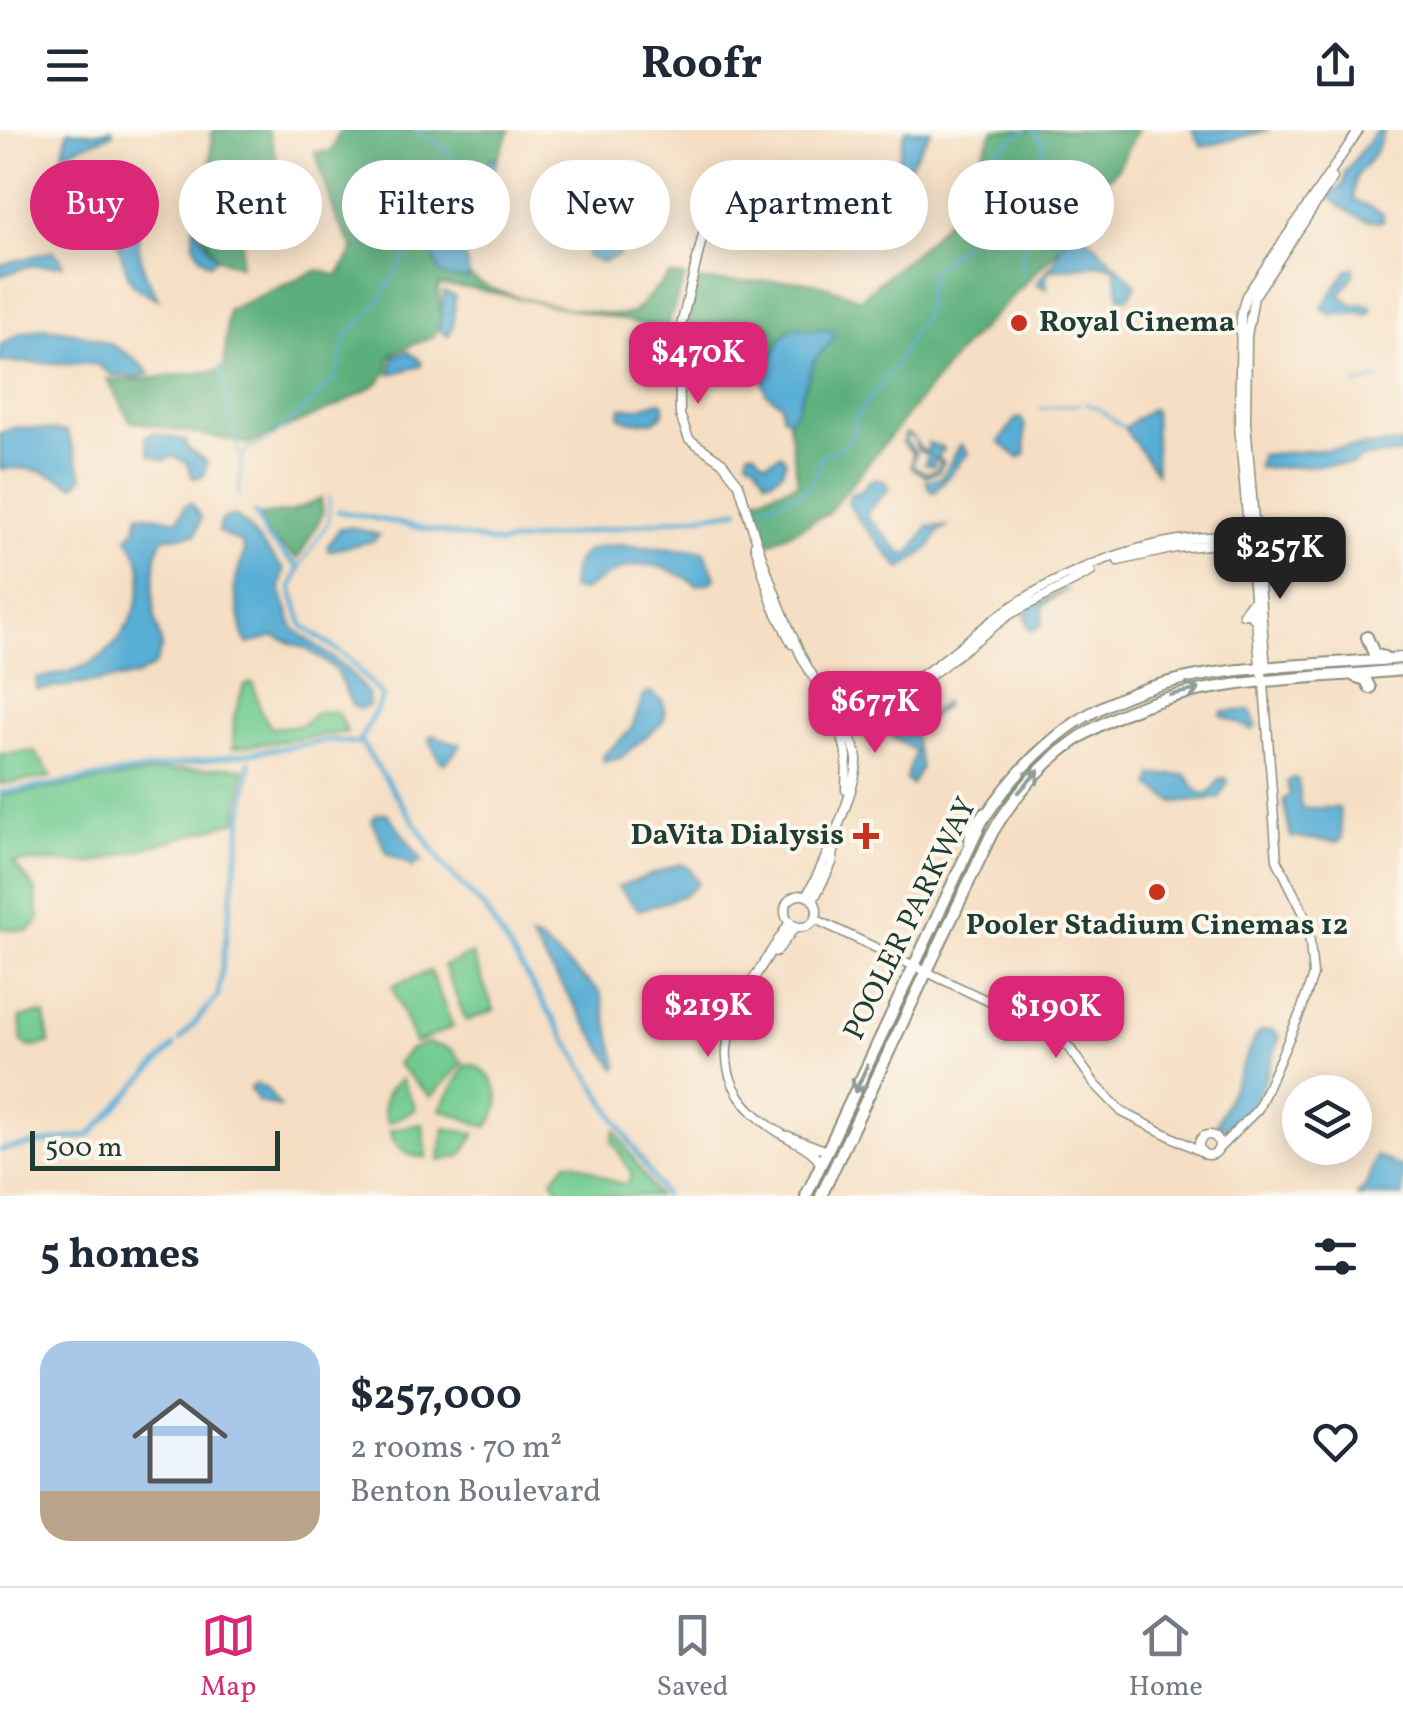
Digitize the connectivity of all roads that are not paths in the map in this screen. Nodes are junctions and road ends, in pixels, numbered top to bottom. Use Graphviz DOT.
graph roads {
  1 [pos="1359,130"];
  2 [pos="700,250"];
  3 [pos="1252,540"];
  4 [pos="1252,569"];
  5 [pos="1256,621"];
  6 [pos="1353,662"];
  7 [pos="1400,664"];
  8 [pos="1262,665"];
  9 [pos="1348,675"];
  10 [pos="1305,679"];
  11 [pos="1264,683"];
  12 [pos="1076,716"];
  13 [pos="836,718"];
  14 [pos="1072,742"];
  15 [pos="961,864"];
  16 [pos="974,882"];
  17 [pos="810,898"];
  18 [pos="815,920"];
  19 [pos="792,924"];
  20 [pos="914,964"];
  21 [pos="926,971"];
  22 [pos="1236,1133"];
  23 [pos="784,1135"];
  24 [pos="1214,1137"];
  25 [pos="1202,1138"];
  26 [pos="1181,1142"];
  27 [pos="1218,1149"];
  28 [pos="827,1150"];
  29 [pos="1202,1152"];
  30 [pos="820,1165"];
  31 [pos="806,1196"];
  32 [pos="819,1196"];
  1 -- 3 [label="street"];
  2 -- 13 [label="street"];
  3 -- 4 [label="street"];
  3 -- 8 [label="street"];
  3 -- 13 [label="street"];
  4 -- 5 [label="street"];
  4 -- 5 [label="street"];
  5 -- 8 [label="street"];
  6 -- 7 [label="main road"];
  6 -- 7 [label="main road"];
  6 -- 8 [label="main road"];
  7 -- 9 [label="main road, POOLER PARKWAY"];
  7 -- 9 [label="main road"];
  7 -- 10 [label="main road"];
  8 -- 11 [label="street"];
  8 -- 12 [label="main road, POOLER PARKWAY"];
  9 -- 10 [label="main road, POOLER PARKWAY"];
  10 -- 11 [label="main road, POOLER PARKWAY"];
  14 -- 11 [label="main road, POOLER PARKWAY, one-way"];
  11 -- 22 [label="street"];
  12 -- 14 [label="main road"];
  12 -- 15 [label="main road, POOLER PARKWAY"];
  13 -- 17 [label="street"];
  16 -- 14 [label="main road, POOLER PARKWAY, one-way"];
  15 -- 16 [label="main road"];
  15 -- 20 [label="main road, POOLER PARKWAY"];
  16 -- 21 [label="main road, POOLER PARKWAY"];
  17 -- 18 [label="street"];
  17 -- 19 [label="street"];
  18 -- 19 [label="street"];
  18 -- 20 [label="street"];
  19 -- 23 [label="street"];
  20 -- 21 [label="street"];
  20 -- 28 [label="main road, POOLER PARKWAY, one-way"];
  21 -- 26 [label="street"];
  21 -- 32 [label="main road, POOLER PARKWAY"];
  22 -- 24 [label="street"];
  22 -- 27 [label="street"];
  23 -- 28 [label="street"];
  23 -- 30 [label="street"];
  24 -- 25 [label="street"];
  24 -- 27 [label="street"];
  25 -- 26 [label="street"];
  25 -- 29 [label="street"];
  26 -- 29 [label="street"];
  27 -- 29 [label="street"];
  28 -- 30 [label="main road, POOLER PARKWAY"];
  28 -- 32 [label="main road"];
  30 -- 31 [label="main road, POOLER PARKWAY"];
}
